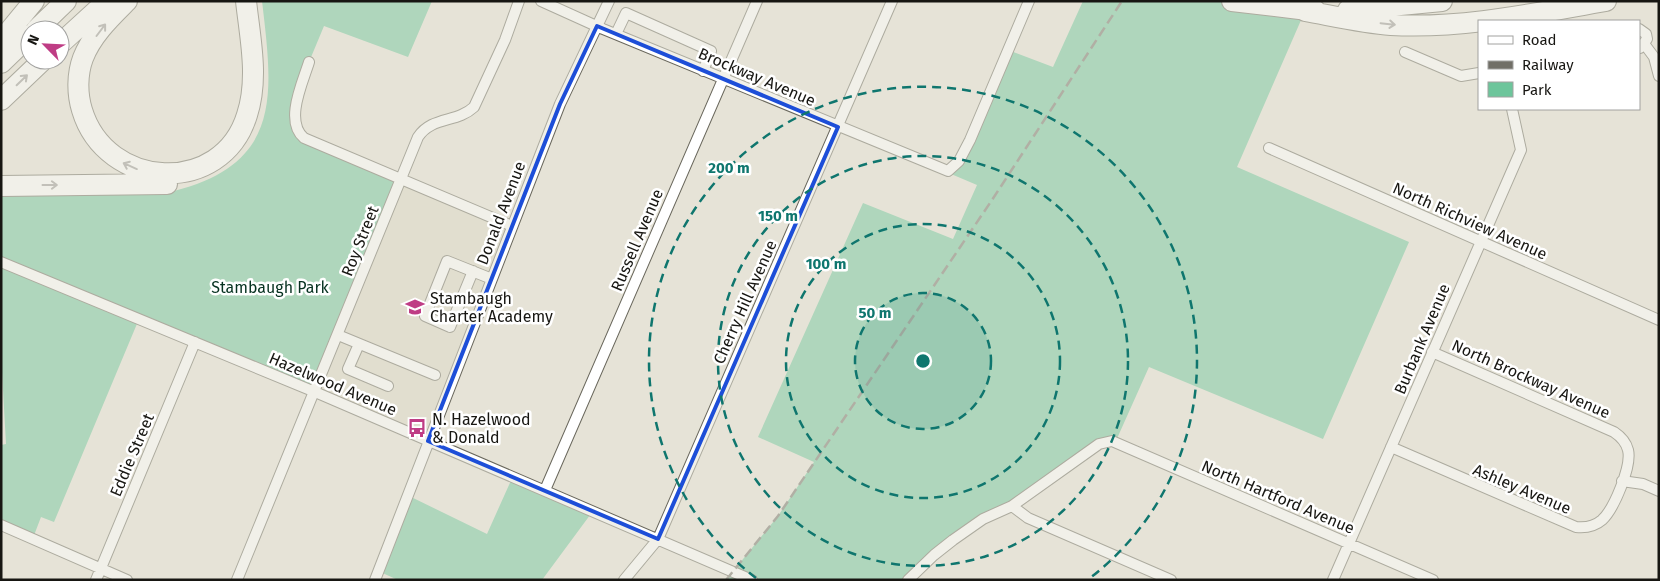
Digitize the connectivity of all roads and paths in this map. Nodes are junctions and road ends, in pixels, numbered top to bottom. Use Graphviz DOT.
graph roads {
  1 [pos="34,1"];
  2 [pos="66,1"];
  3 [pos="107,1"];
  4 [pos="127,1"];
  5 [pos="246,1"];
  6 [pos="256,1"];
  7 [pos="519,1"];
  8 [pos="541,1"];
  9 [pos="609,1"];
  10 [pos="756,1"];
  11 [pos="892,1"];
  12 [pos="1029,1"];
  13 [pos="1232,1"];
  14 [pos="1442,1"];
  15 [pos="1606,1"];
  16 [pos="1305,12"];
  17 [pos="46,20"];
  18 [pos="1491,20"];
  19 [pos="1478,21"];
  20 [pos="597,26"];
  21 [pos="1640,30"];
  22 [pos="616,34"];
  23 [pos="70,35"];
  24 [pos="1,41"];
  25 [pos="20,45"];
  26 [pos="1642,46"];
  27 [pos="1405,52"];
  28 [pos="309,62"];
  29 [pos="1,63"];
  30 [pos="32,70"];
  31 [pos="702,70"];
  32 [pos="1478,74"];
  33 [pos="1659,76"];
  34 [pos="723,79"];
  35 [pos="1,100"];
  36 [pos="1512,110"];
  37 [pos="838,127"];
  38 [pos="1270,148"];
  39 [pos="401,179"];
  40 [pos="1,186"];
  41 [pos="512,226"];
  42 [pos="1480,242"];
  43 [pos="1,262"];
  44 [pos="473,272"];
  45 [pos="492,279"];
  46 [pos="1659,320"];
  47 [pos="338,335"];
  48 [pos="195,342"];
  49 [pos="359,344"];
  50 [pos="1432,352"];
  51 [pos="435,375"];
  52 [pos="388,386"];
  53 [pos="315,392"];
  54 [pos="428,441"];
  55 [pos="1391,447"];
  56 [pos="1622,481"];
  57 [pos="545,490"];
  58 [pos="1659,491"];
  59 [pos="1012,506"];
  60 [pos="1,525"];
  61 [pos="658,539"];
  62 [pos="1349,544"];
  63 [pos="101,568"];
  64 [pos="96,580"];
  65 [pos="127,580"];
  66 [pos="237,580"];
  67 [pos="375,580"];
  68 [pos="624,580"];
  69 [pos="752,580"];
  70 [pos="908,580"];
  71 [pos="1171,580"];
  72 [pos="1333,580"];
  73 [pos="1432,580"];
  1 -- 24 [label="highway"];
  2 -- 17 [label="highway"];
  3 -- 23 [label="highway"];
  5 -- 4 [label="highway, one-way"];
  40 -- 6 [label="highway, one-way"];
  7 -- 39 [label="street, Roy Street"];
  8 -- 20 [label="street, Brockway Avenue"];
  9 -- 20 [label="street, Donald Avenue"];
  10 -- 34 [label="street, Russell Avenue"];
  11 -- 37 [label="street, Cherry Hill Avenue"];
  12 -- 37 [label="street, Brockway Avenue"];
  13 -- 16 [label="highway"];
  14 -- 16 [label="highway"];
  18 -- 15 [label="highway, one-way"];
  16 -- 19 [label="highway, one-way"];
  20 -- 22 [label="street, Brockway Avenue"];
  20 -- 41 [label="street, Donald Avenue"];
  21 -- 26 [label="street"];
  22 -- 31 [label="street, Brockway Avenue"];
  22 -- 31 [label="street"];
  25 -- 29 [label="highway"];
  26 -- 33 [label="street"];
  27 -- 32 [label="street"];
  28 -- 39 [label="street"];
  35 -- 30 [label="highway, one-way"];
  31 -- 34 [label="street, Brockway Avenue"];
  34 -- 37 [label="street, Brockway Avenue"];
  34 -- 57 [label="street, Russell Avenue"];
  36 -- 42 [label="street, Burbank Avenue"];
  37 -- 61 [label="street, Cherry Hill Avenue"];
  38 -- 42 [label="street, North Richview Avenue"];
  39 -- 41 [label="street"];
  39 -- 47 [label="street, Roy Street"];
  41 -- 45 [label="street, Donald Avenue"];
  42 -- 46 [label="street, North Richview Avenue"];
  42 -- 50 [label="street, Burbank Avenue"];
  43 -- 48 [label="street, Hazelwood Avenue"];
  44 -- 44 [label="street"];
  44 -- 45 [label="street"];
  45 -- 54 [label="street, Donald Avenue"];
  47 -- 49 [label="street"];
  47 -- 53 [label="street, Roy Street"];
  48 -- 53 [label="street, Hazelwood Avenue"];
  48 -- 63 [label="street, Eddie Street"];
  49 -- 51 [label="street"];
  49 -- 52 [label="street"];
  50 -- 55 [label="street, Burbank Avenue"];
  50 -- 56 [label="street, North Brockway Avenue"];
  53 -- 54 [label="street, Hazelwood Avenue"];
  53 -- 66 [label="street, Roy Street"];
  54 -- 57 [label="street, Hazelwood Avenue"];
  54 -- 67 [label="street, Donald Avenue"];
  55 -- 56 [label="street, Ashley Avenue"];
  55 -- 62 [label="street, Burbank Avenue"];
  56 -- 58 [label="street"];
  57 -- 61 [label="street, Hazelwood Avenue"];
  59 -- 62 [label="street, North Hartford Avenue"];
  59 -- 70 [label="street"];
  59 -- 71 [label="street"];
  60 -- 63 [label="street"];
  61 -- 68 [label="street, Cherry Hill Avenue"];
  61 -- 69 [label="street, Hazelwood Avenue"];
  62 -- 72 [label="street, Burbank Avenue"];
  62 -- 73 [label="street, North Hartford Avenue"];
  63 -- 64 [label="street, Eddie Street"];
  63 -- 65 [label="street"];
}
